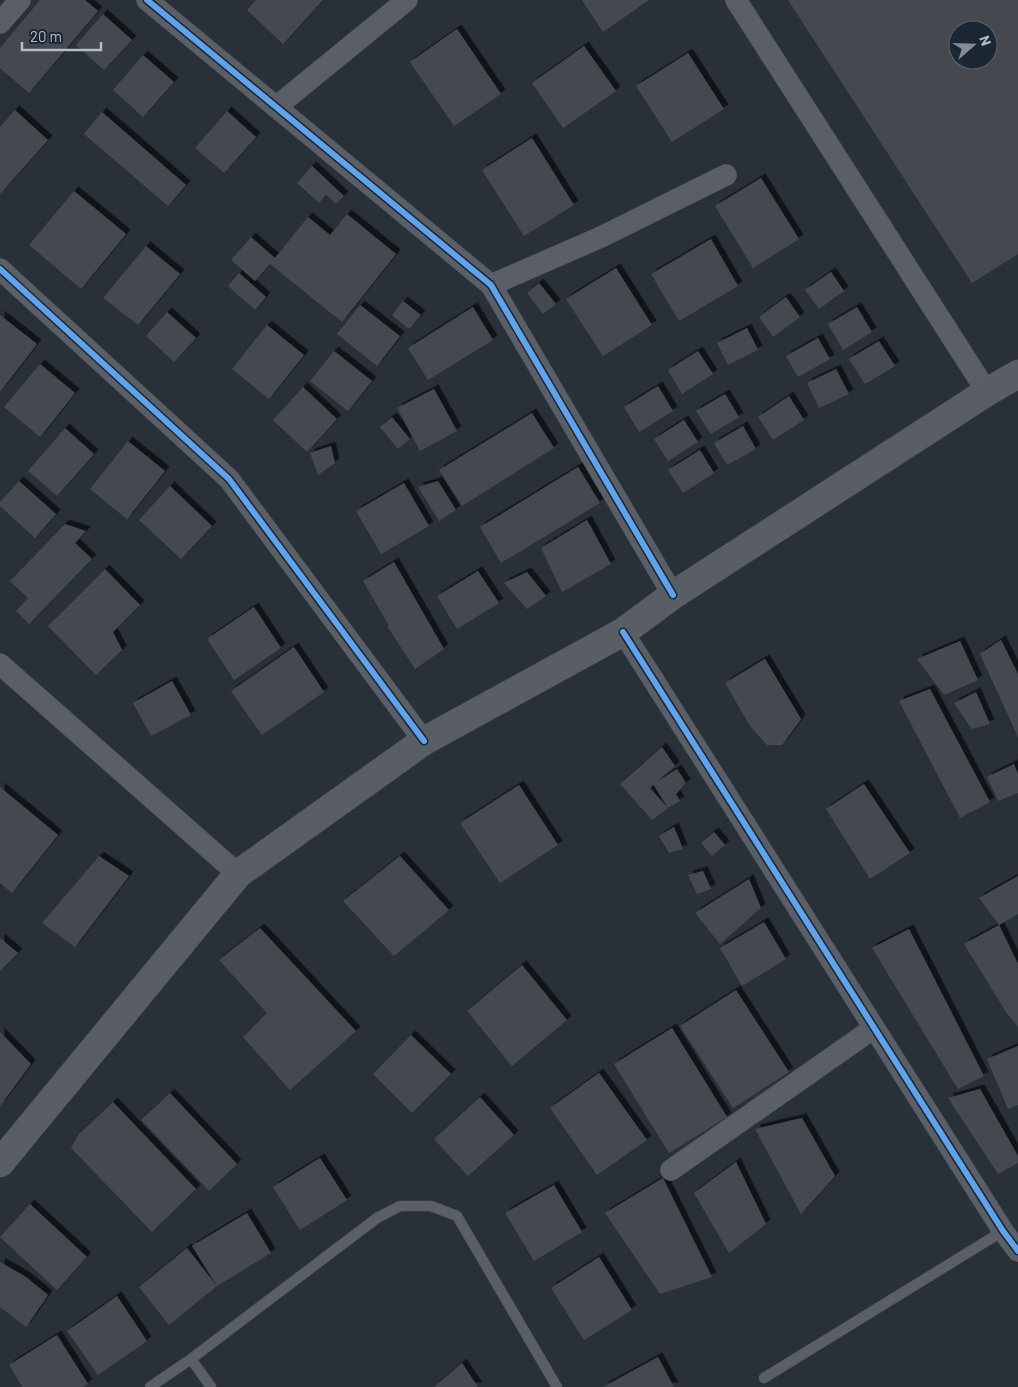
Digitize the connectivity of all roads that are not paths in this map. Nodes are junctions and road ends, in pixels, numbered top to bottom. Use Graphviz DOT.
graph roads {
  1 [pos="20,0"];
  2 [pos="147,0"];
  3 [pos="406,0"];
  4 [pos="736,0"];
  5 [pos="0,23"];
  6 [pos="276,107"];
  7 [pos="726,175"];
  8 [pos="0,269"];
  9 [pos="491,285"];
  10 [pos="1018,374"];
  11 [pos="987,392"];
  12 [pos="672,595"];
  13 [pos="623,632"];
  14 [pos="0,664"];
  15 [pos="424,741"];
  16 [pos="238,874"];
  17 [pos="874,1028"];
  18 [pos="0,1163"];
  19 [pos="671,1170"];
  20 [pos="1003,1231"];
  21 [pos="1018,1251"];
  22 [pos="191,1359"];
  23 [pos="764,1378"];
  24 [pos="150,1387"];
  25 [pos="211,1387"];
  26 [pos="557,1387"];
  1 -- 5 [label="street"];
  2 -- 6 [label="street"];
  3 -- 6 [label="street"];
  4 -- 11 [label="street"];
  6 -- 9 [label="street"];
  7 -- 9 [label="street"];
  8 -- 15 [label="street"];
  9 -- 12 [label="street"];
  10 -- 11 [label="main road"];
  11 -- 12 [label="main road"];
  12 -- 13 [label="main road"];
  13 -- 15 [label="main road"];
  13 -- 17 [label="street"];
  14 -- 16 [label="street"];
  15 -- 16 [label="main road"];
  16 -- 18 [label="main road"];
  17 -- 19 [label="street"];
  17 -- 20 [label="street"];
  20 -- 21 [label="street"];
  20 -- 23 [label="lane"];
  22 -- 24 [label="lane"];
  22 -- 25 [label="lane"];
  22 -- 26 [label="lane"];
}
